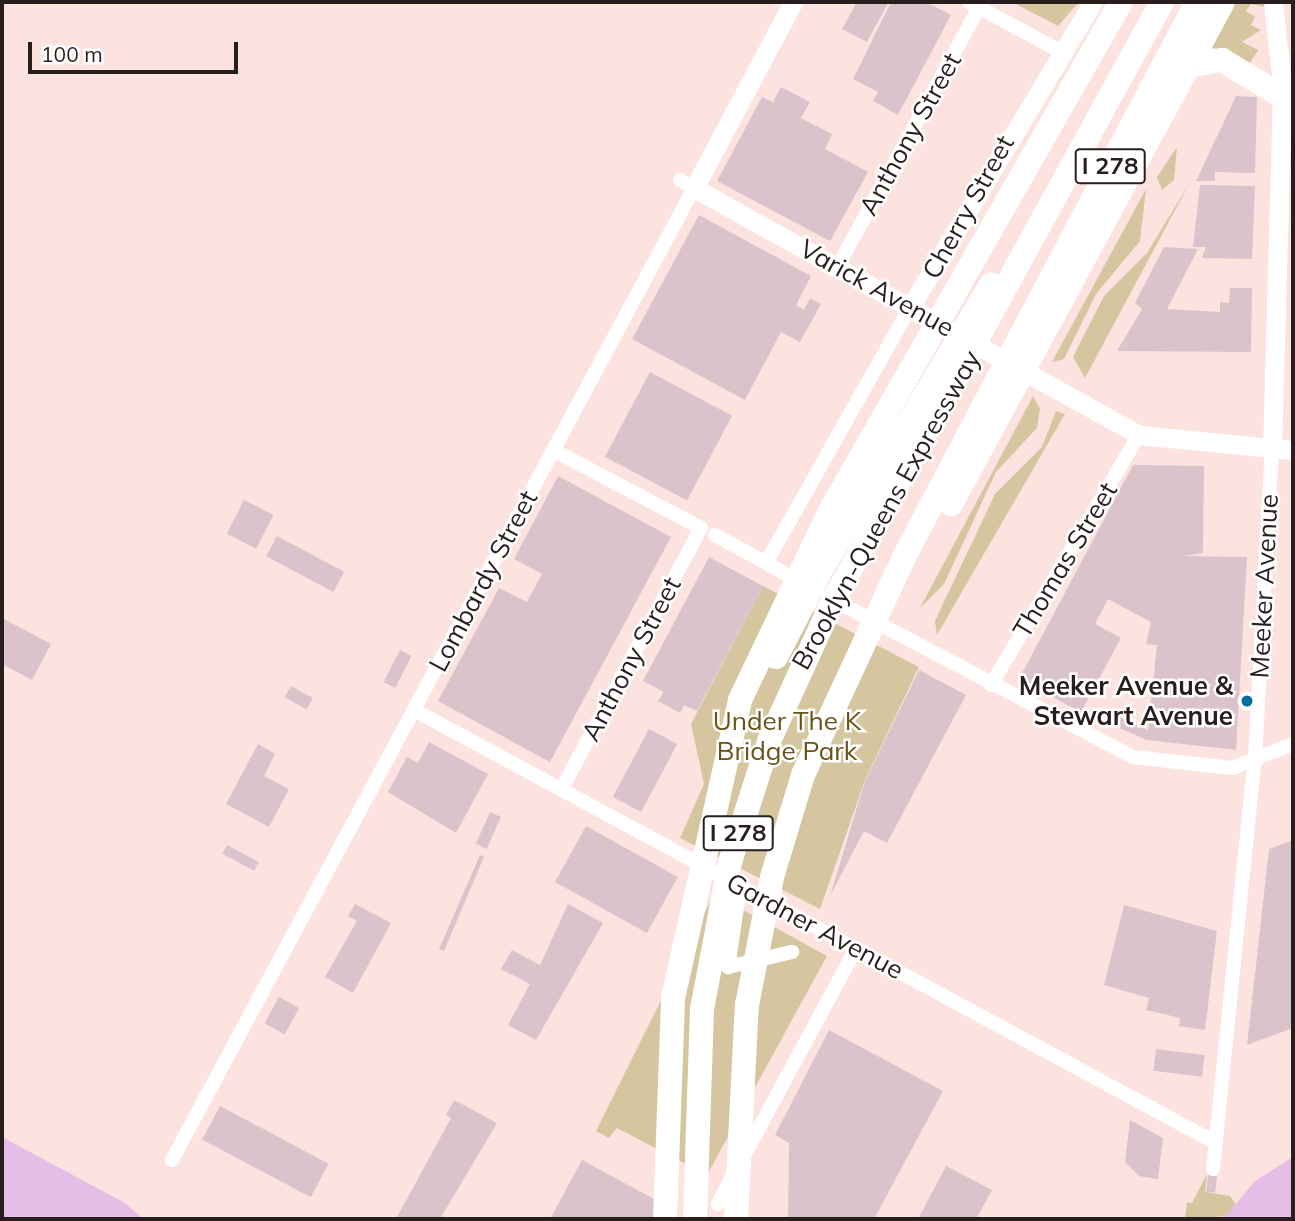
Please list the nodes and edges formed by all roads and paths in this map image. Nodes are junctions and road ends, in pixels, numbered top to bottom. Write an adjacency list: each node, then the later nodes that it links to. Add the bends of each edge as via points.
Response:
1 (793, 2): 12 (main road, Lombardy Street)
2 (1093, 2): 9 (main road, Cherry Street)
3 (1121, 2): 20 (highway, via 920,355)
4 (1162, 2): 20 (highway, I 278, via 1065,177 1025,227 987,309 951,371)
5 (1197, 2): 15 (highway, I 278)
6 (1223, 2): 10 (highway)
7 (1272, 2): 11 (main road, Meeker Avenue)
8 (977, 4): 9 (street); 13 (street, Anthony Street)
9 (1060, 51): 14 (main road, Cherry Street)
10 (1187, 66): 11 (highway, via 1222,60); 15 (highway)
11 (1286, 102): 18 (main road, Meeker Avenue)
12 (687, 184): 13 (main road, Varick Avenue); 17 (street, Lombardy Street)
13 (838, 266): 14 (main road, Varick Avenue)
14 (911, 306): 16 (main road, Varick Avenue); 22 (street, Cherry Street)
15 (1032, 335): 36 (highway, Brooklyn-Queens Expressway / I 278, via 844,681 803,775 758,939)
16 (1139, 435): 18 (main road, Varick Avenue); 23 (street, Thomas Street)
17 (553, 450): 24 (street, Lombardy Street); 27 (street, Anthony Street, via 701,528)
18 (1272, 450): 19 (main road, Varick Avenue); 26 (street, Meeker Avenue)
19 (1293, 450)
20 (849, 524): 37 (highway, I 278, via 740,699 696,876 673,998); 38 (highway, Brooklyn-Queens Expressway / I 278, via 730,862 699,1032)
21 (715, 536): 22 (street)
22 (766, 563): 23 (street)
23 (991, 685): 26 (street, via 1133,757 1232,768)
24 (414, 709): 27 (street, Gardner Avenue); 34 (street, Lombardy Street)
25 (1293, 744): 26 (street)
26 (1255, 759): 33 (street, Meeker Avenue)
27 (561, 790): 28 (street, Gardner Avenue)
28 (709, 870): 30 (street); 31 (street, Gardner Avenue)
29 (738, 901): 32 (street, via 728,967)
30 (679, 927)
31 (856, 949): 33 (street, Gardner Avenue); 36 (street)
32 (792, 952)
33 (1216, 1143): 35 (street, Meeker Avenue)
34 (172, 1160)
35 (1213, 1169)
36 (727, 1211)
37 (665, 1219)
38 (695, 1219)

